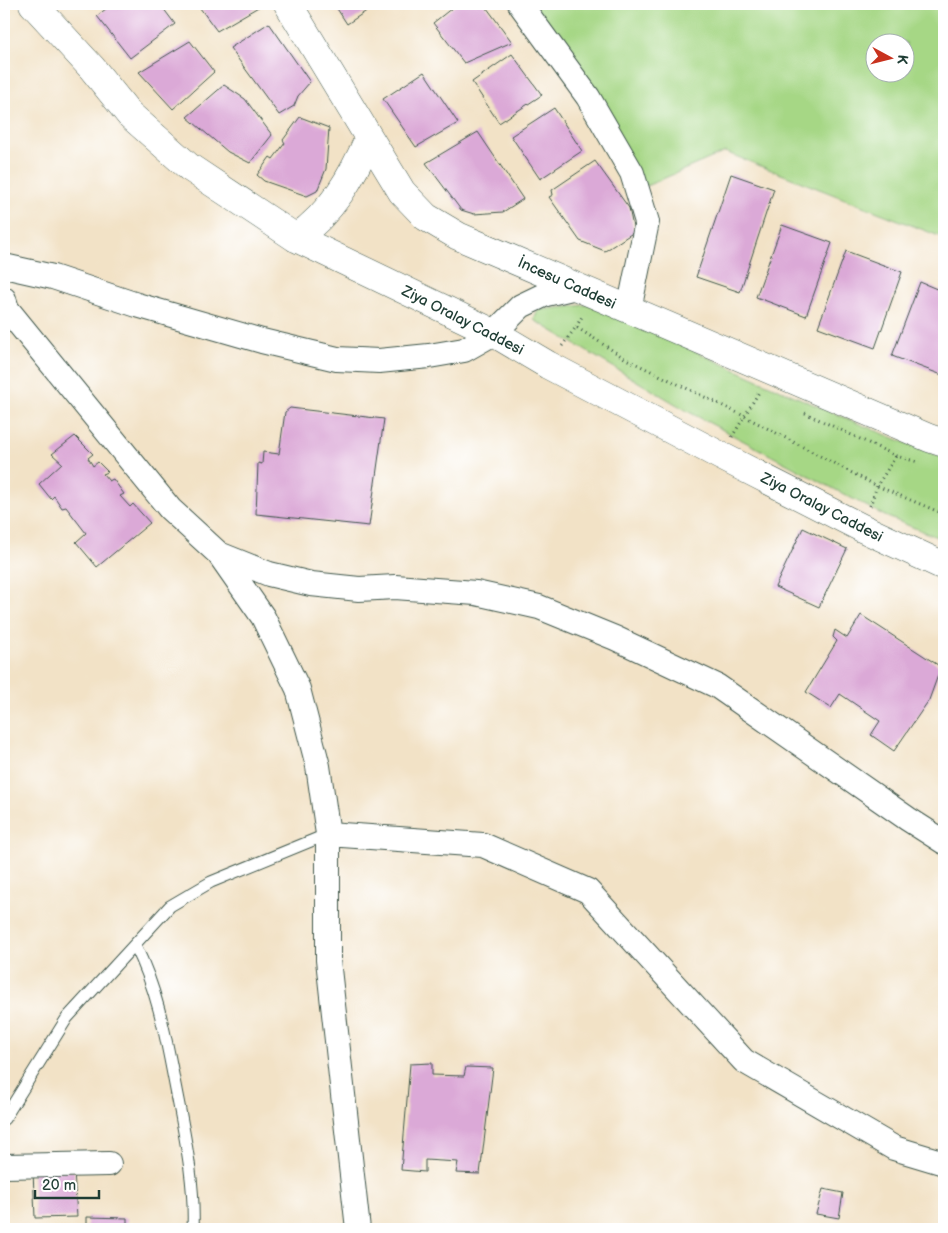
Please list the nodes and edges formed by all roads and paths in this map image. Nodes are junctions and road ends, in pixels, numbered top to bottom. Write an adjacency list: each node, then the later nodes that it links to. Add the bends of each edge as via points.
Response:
1 (33, 4): 5 (main road, Ziya Oralay Caddesi, via 129,114 189,167)
2 (288, 4): 4 (main road, İncesu Caddesi)
3 (520, 4): 9 (street, via 588,97 632,173 647,222)
4 (369, 138): 5 (main road, via 358,164 332,207); 7 (main road, İncesu Caddesi, via 402,192 426,217 458,236)
5 (296, 238): 10 (main road, Ziya Oralay Caddesi)
6 (4, 266): 10 (street, via 53,277 262,341 337,359 379,361 429,356 464,350)
7 (576, 287): 9 (main road, İncesu Caddesi); 10 (street, via 546,294 521,306)
8 (4, 299): 20 (street, via 7,309 170,509)
9 (629, 310): 14 (main road, İncesu Caddesi)
10 (494, 333): 11 (main road, Ziya Oralay Caddesi)
11 (548, 365): 13 (path, via 576,327 626,359); 15 (main road, Ziya Oralay Caddesi)
12 (759, 392): 13 (path)
13 (744, 416): 15 (path); 17 (path)
14 (944, 443)
15 (721, 456): 19 (main road, Ziya Oralay Caddesi)
16 (896, 456): 17 (path)
17 (877, 486): 18 (path); 19 (path)
18 (944, 514)
19 (862, 528): 21 (main road, Ziya Oralay Caddesi)
20 (218, 554): 22 (street, via 262,617 298,689 318,766); 23 (street, via 270,574 311,584 476,593 539,607 717,686)
21 (944, 566)
22 (328, 834): 24 (lane, via 183,896 157,918); 26 (street, via 483,845 588,890 744,1061 894,1148); 30 (street, via 328,960)
23 (944, 842)
24 (135, 945): 25 (lane, via 67,1018); 29 (lane, via 161,1009 191,1179)
25 (4, 1120)
26 (944, 1163)
27 (109, 1164): 28 (street)
28 (4, 1166)
29 (193, 1229)
30 (358, 1229)

